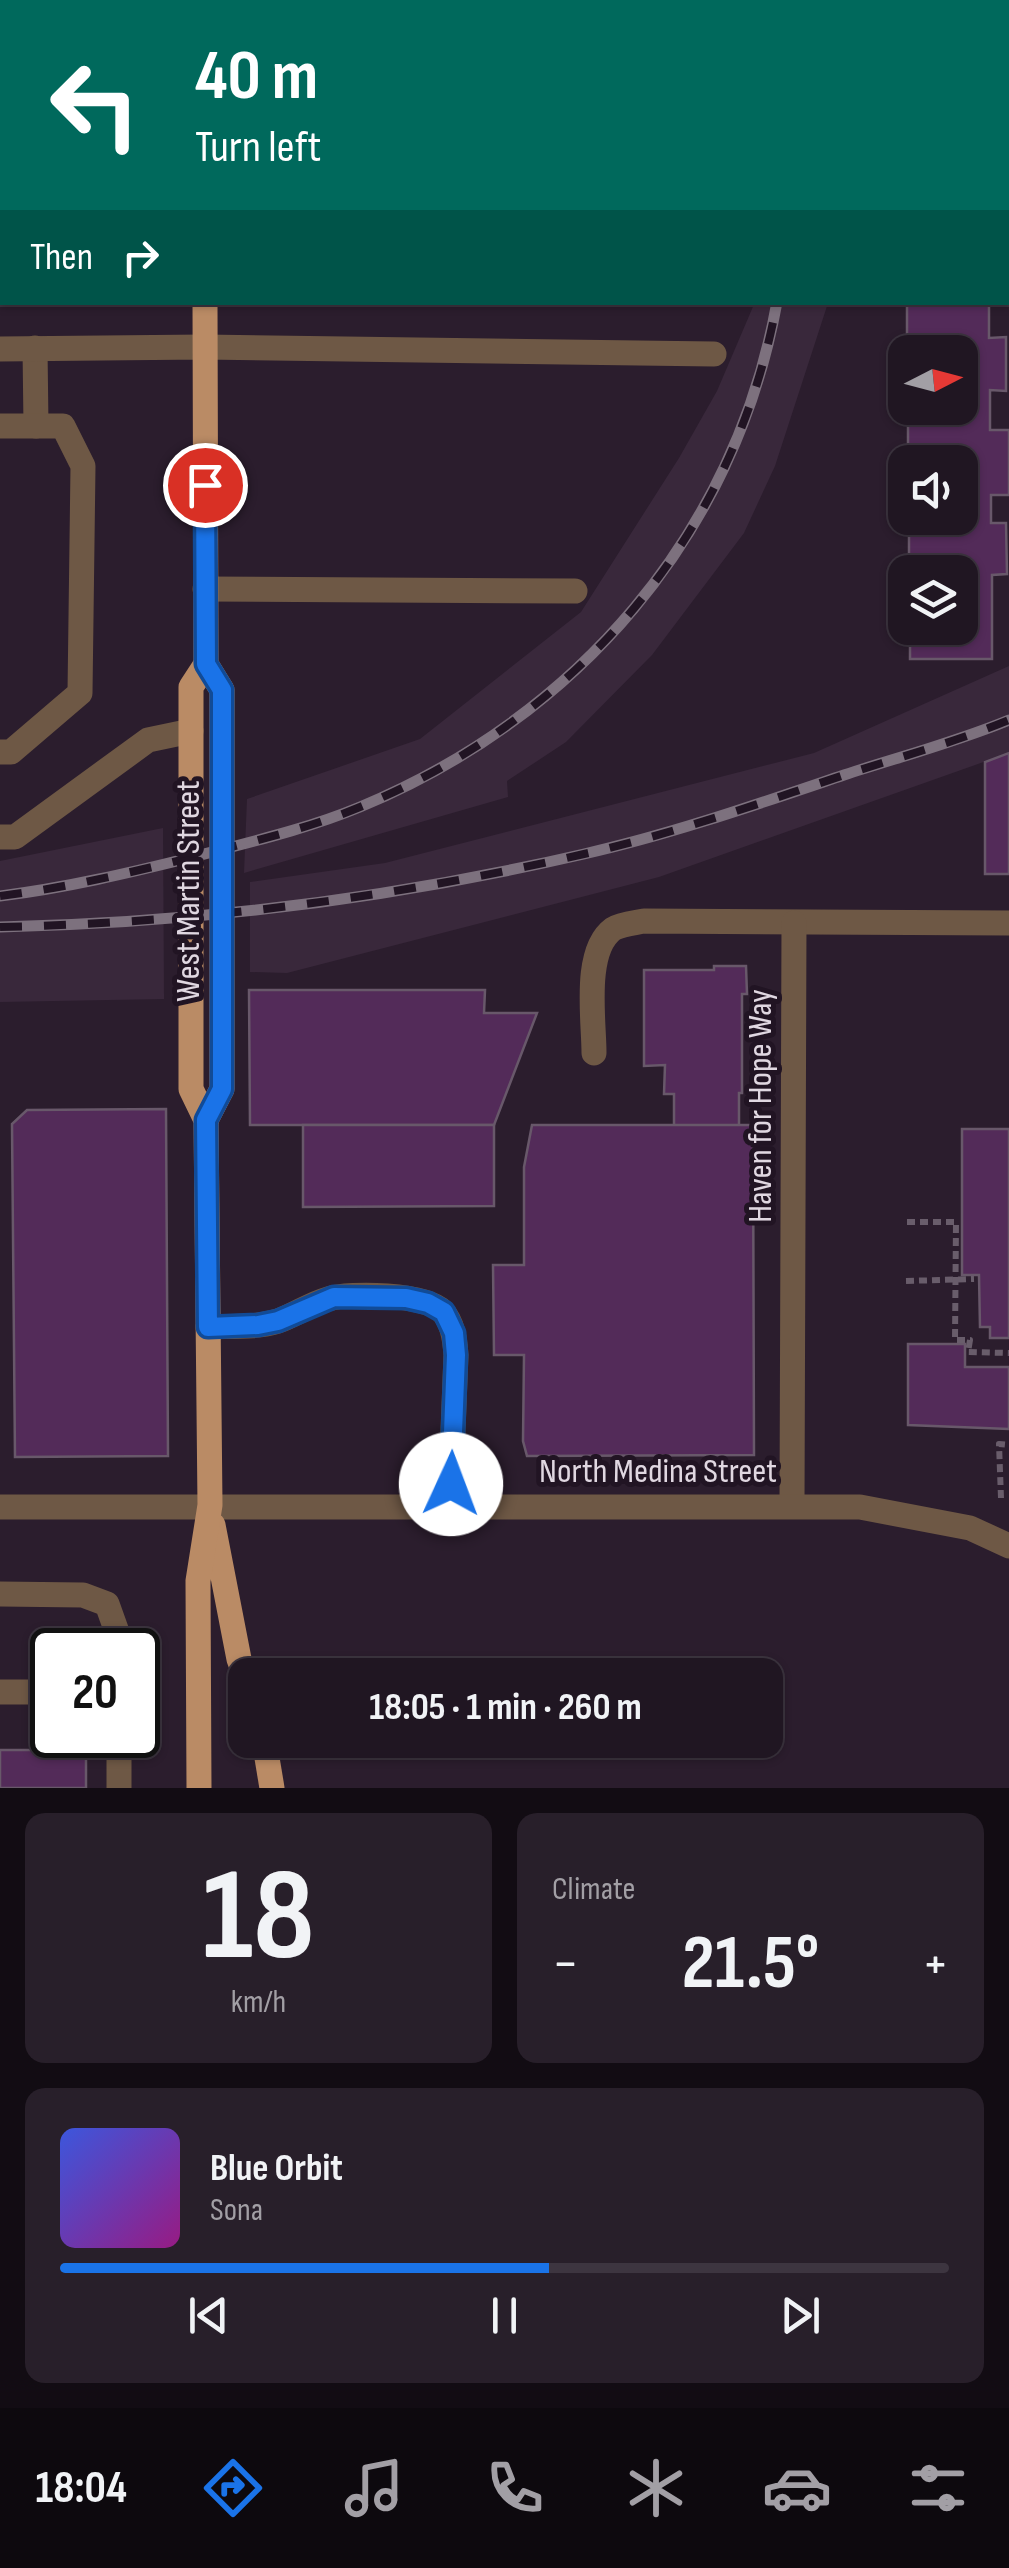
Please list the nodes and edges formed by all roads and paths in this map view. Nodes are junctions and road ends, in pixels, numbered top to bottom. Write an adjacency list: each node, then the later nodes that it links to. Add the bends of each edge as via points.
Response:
1 (204, 305): 2 (main road, West Martin Street)
2 (204, 346): 3 (street); 5 (street); 8 (main road, West Martin Street)
3 (34, 348): 4 (street); 7 (street)
4 (0, 349)
5 (714, 354)
6 (0, 426): 7 (street)
7 (36, 426): 12 (street, via 63,426 83,466 80,693 11,752)
8 (205, 589): 9 (street); 10 (main road, West Martin Street)
9 (575, 591)
10 (206, 664): 11 (main road, West Martin Street, via 191,687); 17 (main road, West Martin Street, via 222,690 222,1089)
11 (191, 731): 13 (street, via 148,740 15,837); 17 (main road, West Martin Street, via 190,1089)
12 (0, 752)
13 (0, 837)
14 (794, 923): 15 (street); 16 (street, via 644,921 616,927 594,960); 28 (street, Haven for Hope Way)
15 (1009, 923)
16 (594, 1054)
17 (206, 1120): 22 (main road, West Martin Street)
18 (907, 1222): 19 (path, via 956,1222)
19 (956, 1280): 20 (path); 21 (path); 23 (path, via 956,1340 970,1340 968,1352)
20 (974, 1280)
21 (906, 1281)
22 (208, 1327): 26 (main road, West Martin Street); 27 (street, via 278,1321 334,1297 406,1298 444,1312 456,1355)
23 (1009, 1353)
24 (1009, 1445): 25 (path, via 999,1444)
25 (1001, 1498)
26 (210, 1505): 27 (street, North Medina Street); 29 (street, North Medina Street); 33 (main road, West Martin Street); 39 (main road, West Martin Street, via 198,1581)
27 (450, 1505): 28 (street, North Medina Street)
28 (792, 1505): 30 (street, North Medina Street, via 926,1518)
29 (0, 1507)
30 (1009, 1546)
31 (0, 1594): 32 (street, via 82,1596 107,1604)
32 (116, 1628)
33 (239, 1658)
34 (0, 1692): 35 (street)
35 (30, 1692)
36 (119, 1758): 38 (street)
37 (267, 1758): 40 (main road)
38 (119, 1788)
39 (199, 1788)
40 (272, 1788)

